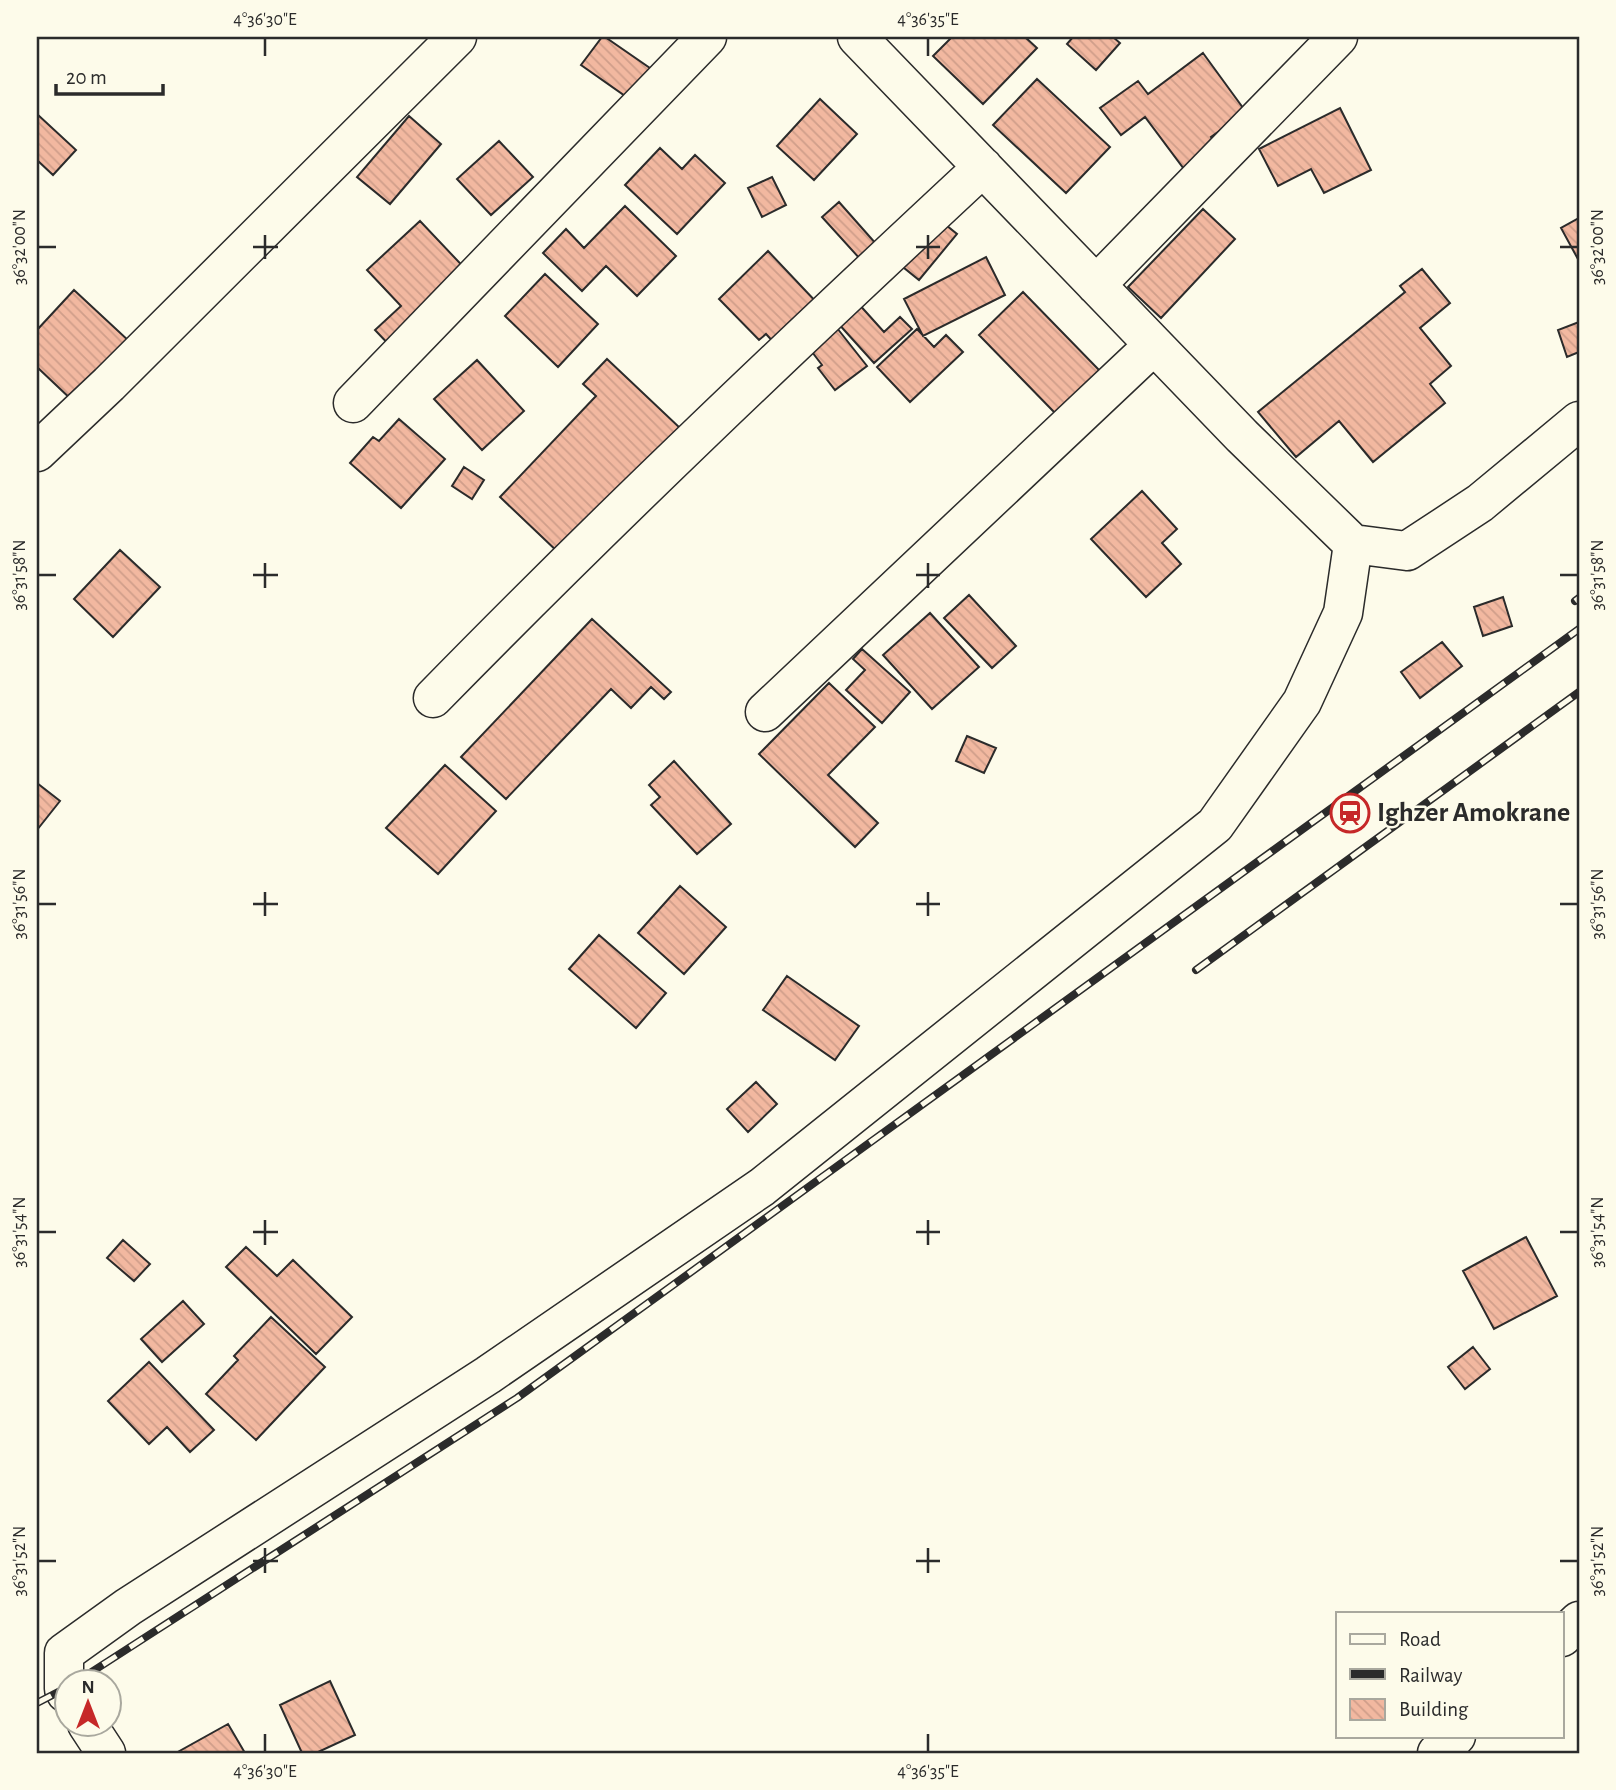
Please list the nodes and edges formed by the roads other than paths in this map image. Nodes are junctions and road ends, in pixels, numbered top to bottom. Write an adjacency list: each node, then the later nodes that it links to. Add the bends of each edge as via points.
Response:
1 (457, 37): 10 (street)
2 (708, 37): 8 (street)
3 (857, 37): 5 (street)
4 (1338, 37): 6 (street)
5 (983, 167): 6 (street); 12 (street, via 749,385)
6 (1096, 285): 7 (street)
7 (1154, 345): 11 (street); 13 (street)
8 (353, 403)
9 (1579, 421): 11 (street, via 1480,503 1407,551)
10 (37, 452)
11 (1353, 544): 16 (street, via 1343,613 1302,702 1216,825 762,1187 488,1375 128,1607 64,1653)
12 (433, 698)
13 (765, 712)
14 (1579, 1621): 15 (street)
15 (1564, 1635)
16 (64, 1668)
17 (96, 1738): 19 (street)
18 (1454, 1738): 20 (street)
19 (106, 1753)
20 (1437, 1753)

